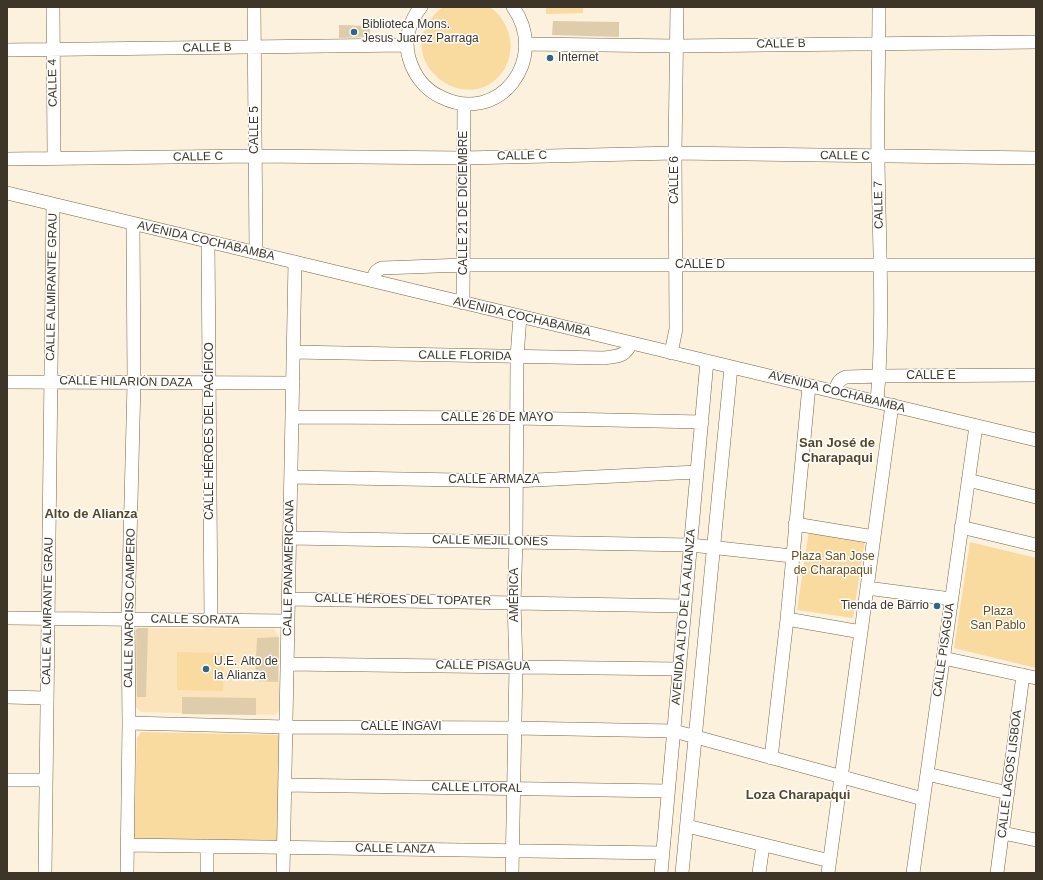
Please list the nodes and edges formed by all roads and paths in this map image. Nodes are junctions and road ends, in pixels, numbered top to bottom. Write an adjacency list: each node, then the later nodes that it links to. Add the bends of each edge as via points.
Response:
1 (52, 7): 14 (street, CALLE 4)
2 (254, 7): 12 (street, CALLE 5)
3 (421, 7): 10 (street, via 412,22)
4 (513, 7): 9 (street, via 523,24)
5 (677, 7): 11 (street, CALLE 6)
6 (879, 7): 8 (street, CALLE 7)
7 (1036, 42): 8 (street, CALLE B)
8 (879, 43): 11 (street, CALLE B); 18 (street, CALLE 7)
9 (526, 44): 11 (street, CALLE B); 15 (street, via 523,65 508,87 486,101)
10 (407, 45): 12 (street, CALLE B); 15 (street, via 411,64 421,82 436,95)
11 (677, 46): 16 (street, CALLE 6)
12 (254, 47): 14 (street, CALLE B); 17 (street, CALLE 5)
13 (7, 50): 14 (street, CALLE B)
14 (53, 50): 19 (street, CALLE 4)
15 (464, 104): 20 (street, CALLE 21 DE DICIEMBRE)
16 (675, 153): 18 (street, CALLE C); 20 (street, CALLE C); 30 (street, CALLE 6)
17 (255, 156): 19 (street, CALLE C); 20 (street, CALLE C); 27 (street, CALLE 5)
18 (878, 156): 21 (street, CALLE C); 31 (street, CALLE 7)
19 (54, 158): 22 (street, CALLE C)
20 (464, 158): 29 (street, CALLE 21 DE DICIEMBRE)
21 (1036, 158)
22 (7, 159)
23 (7, 193): 24 (street, AVENIDA COCHABAMBA)
24 (52, 204): 25 (street, AVENIDA COCHABAMBA); 44 (street, CALLE ALMIRANTE GRAU)
25 (133, 224): 26 (street, AVENIDA COCHABAMBA); 46 (street, CALLE NARCISO CAMPERO)
26 (208, 242): 27 (street, AVENIDA COCHABAMBA); 47 (street, CALLE HÉROES DEL PACÍFICO)
27 (256, 253): 28 (street, AVENIDA COCHABAMBA)
28 (295, 262): 33 (street, AVENIDA COCHABAMBA); 37 (street, CALLE PANAMERICANA)
29 (464, 265): 30 (street, CALLE D); 33 (street, CALLE D, via 382,268 377,270); 34 (street, CALLE 21 DE DICIEMBRE)
30 (676, 265): 31 (street, CALLE D); 38 (street, CALLE 6, via 676,329)
31 (880, 265): 32 (street, CALLE D); 42 (street, CALLE 7)
32 (1036, 265)
33 (373, 281): 34 (street, AVENIDA COCHABAMBA)
34 (463, 303): 35 (street, AVENIDA COCHABAMBA)
35 (520, 316): 36 (street, AVENIDA COCHABAMBA); 39 (street, AMÉRICA)
36 (631, 343): 38 (street, AVENIDA COCHABAMBA); 39 (street, CALLE FLORIDA, via 623,354 604,358)
37 (293, 352): 39 (street, CALLE FLORIDA); 48 (street, CALLE PANAMERICANA)
38 (671, 353): 40 (street, AVENIDA COCHABAMBA)
39 (517, 357): 54 (street, AMÉRICA)
40 (707, 361): 41 (street, AVENIDA COCHABAMBA); 55 (street, AVENIDA ALTO DE LA ALIANZA)
41 (731, 367): 49 (street, AVENIDA COCHABAMBA); 70 (street, AVENIDA ALTO DE LA ALIANZA)
42 (880, 376): 43 (street, CALLE E); 50 (street, CALLE E, via 846,377 838,382); 51 (street, CALLE 7)
43 (1036, 376)
44 (50, 381): 45 (street, CALLE HILARIÓN DAZA); 46 (street, CALLE HILARIÓN DAZA); 78 (street, CALLE ALMIRANTE GRAU)
45 (7, 382)
46 (134, 383): 47 (street, CALLE HILARIÓN DAZA); 79 (street, CALLE NARCISO CAMPERO)
47 (210, 383): 48 (street, CALLE HILARIÓN DAZA); 81 (street, CALLE HÉROES DEL PACÍFICO)
48 (293, 383): 53 (street, CALLE PANAMERICANA)
49 (809, 386): 50 (street, AVENIDA COCHABAMBA); 63 (street)
50 (835, 392): 51 (street, AVENIDA COCHABAMBA)
51 (877, 402): 52 (street, AVENIDA COCHABAMBA)
52 (892, 406): 56 (street, AVENIDA COCHABAMBA); 65 (street)
53 (292, 417): 54 (street, CALLE 26 DE MAYO); 59 (street, CALLE PANAMERICANA)
54 (517, 418): 55 (street, CALLE 26 DE MAYO); 61 (street, AMÉRICA)
55 (702, 422): 58 (street, AVENIDA ALTO DE LA ALIANZA)
56 (976, 426): 57 (street, AVENIDA COCHABAMBA); 60 (street, CALLE PISAGUA)
57 (1036, 440)
58 (697, 472): 61 (street, CALLE ARMAZA); 68 (street, AVENIDA ALTO DE LA ALIANZA)
59 (291, 477): 61 (street, CALLE ARMAZA); 66 (street, CALLE PANAMERICANA)
60 (968, 480): 62 (street); 64 (street, CALLE PISAGUA)
61 (516, 482): 67 (street, AMÉRICA)
62 (1036, 497)
63 (795, 524): 65 (street); 71 (street)
64 (961, 527): 69 (street); 74 (street, CALLE PISAGUA)
65 (874, 537): 72 (street)
66 (289, 538): 67 (street, CALLE MEJILLONES); 73 (street, CALLE PANAMERICANA)
67 (516, 541): 68 (street, CALLE MEJILLONES); 75 (street, AMÉRICA)
68 (691, 545): 70 (street, CALLE MEJILLONES); 76 (street, AVENIDA ALTO DE LA ALIANZA)
69 (1036, 545)
70 (713, 549): 71 (street, CALLE MEJILLONES); 96 (street, AVENIDA ALTO DE LA ALIANZA)
71 (792, 556): 80 (street)
72 (867, 588): 74 (street); 83 (street)
73 (288, 599): 75 (street, CALLE HÉROES DEL TOPATER); 82 (street, CALLE PANAMERICANA)
74 (951, 599): 84 (street, CALLE PISAGUA)
75 (514, 602): 76 (street, CALLE HÉROES DEL TOPATER); 86 (street, AMÉRICA)
76 (685, 606): 87 (street, AVENIDA ALTO DE LA ALIANZA)
77 (7, 618): 78 (street, CALLE SORATA)
78 (48, 618): 79 (street, CALLE SORATA); 91 (street, CALLE ALMIRANTE GRAU)
79 (128, 619): 81 (street, CALLE SORATA); 92 (street, CALLE NARCISO CAMPERO)
80 (786, 619): 83 (street); 97 (street)
81 (211, 620): 82 (street, CALLE SORATA)
82 (288, 621): 85 (street, CALLE PANAMERICANA)
83 (861, 632): 99 (street)
84 (943, 658): 88 (street); 98 (street, CALLE PISAGUA)
85 (287, 664): 86 (street, CALLE PISAGUA); 93 (street, CALLE PANAMERICANA)
86 (516, 666): 87 (street, CALLE PISAGUA); 94 (street, AMÉRICA)
87 (679, 669): 95 (street, AVENIDA ALTO DE LA ALIANZA)
88 (1023, 675): 89 (street); 105 (street, CALLE LAGOS LISBOA)
89 (1036, 678)
90 (7, 697): 91 (street)
91 (47, 698): 101 (street, CALLE ALMIRANTE GRAU)
92 (129, 722): 93 (street, CALLE INGAVI); 110 (street, CALLE NARCISO CAMPERO)
93 (286, 727): 94 (street, CALLE INGAVI); 102 (street, CALLE PANAMERICANA)
94 (515, 728): 95 (street, CALLE INGAVI); 103 (street, AMÉRICA)
95 (674, 731): 96 (street, CALLE INGAVI); 104 (street, AVENIDA ALTO DE LA ALIANZA)
96 (695, 737): 97 (street, CALLE INGAVI); 107 (street, AVENIDA ALTO DE LA ALIANZA)
97 (771, 758): 99 (street, CALLE INGAVI)
98 (927, 774): 105 (street); 106 (street, CALLE PISAGUA)
99 (841, 777): 106 (street, CALLE INGAVI); 116 (street)
100 (7, 780): 101 (street)
101 (46, 780): 117 (street, CALLE ALMIRANTE GRAU)
102 (285, 785): 103 (street, CALLE LITORAL); 113 (street, CALLE PANAMERICANA)
103 (513, 789): 104 (street, CALLE LITORAL); 114 (street, AMÉRICA)
104 (668, 791): 115 (street, AVENIDA ALTO DE LA ALIANZA)
105 (1008, 793): 108 (street, CALLE LAGOS LISBOA)
106 (923, 799): 125 (street, CALLE PISAGUA)
107 (687, 826): 111 (street); 123 (street, AVENIDA ALTO DE LA ALIANZA)
108 (1003, 833): 109 (street); 126 (street, CALLE LAGOS LISBOA)
109 (1036, 840)
110 (128, 845): 112 (street, CALLE LANZA); 118 (street, CALLE NARCISO CAMPERO)
111 (763, 845): 116 (street); 124 (street)
112 (207, 846): 113 (street, CALLE LANZA); 119 (street)
113 (283, 847): 114 (street, CALLE LANZA); 120 (street, CALLE PANAMERICANA)
114 (512, 850): 115 (street, CALLE LANZA); 121 (street, AMÉRICA)
115 (663, 853): 122 (street, AVENIDA ALTO DE LA ALIANZA)
116 (829, 867)
117 (45, 873)
118 (127, 873)
119 (207, 873)
120 (283, 873)
121 (512, 873)
122 (661, 873)
123 (682, 873)
124 (759, 873)
125 (913, 873)
126 (997, 873)

